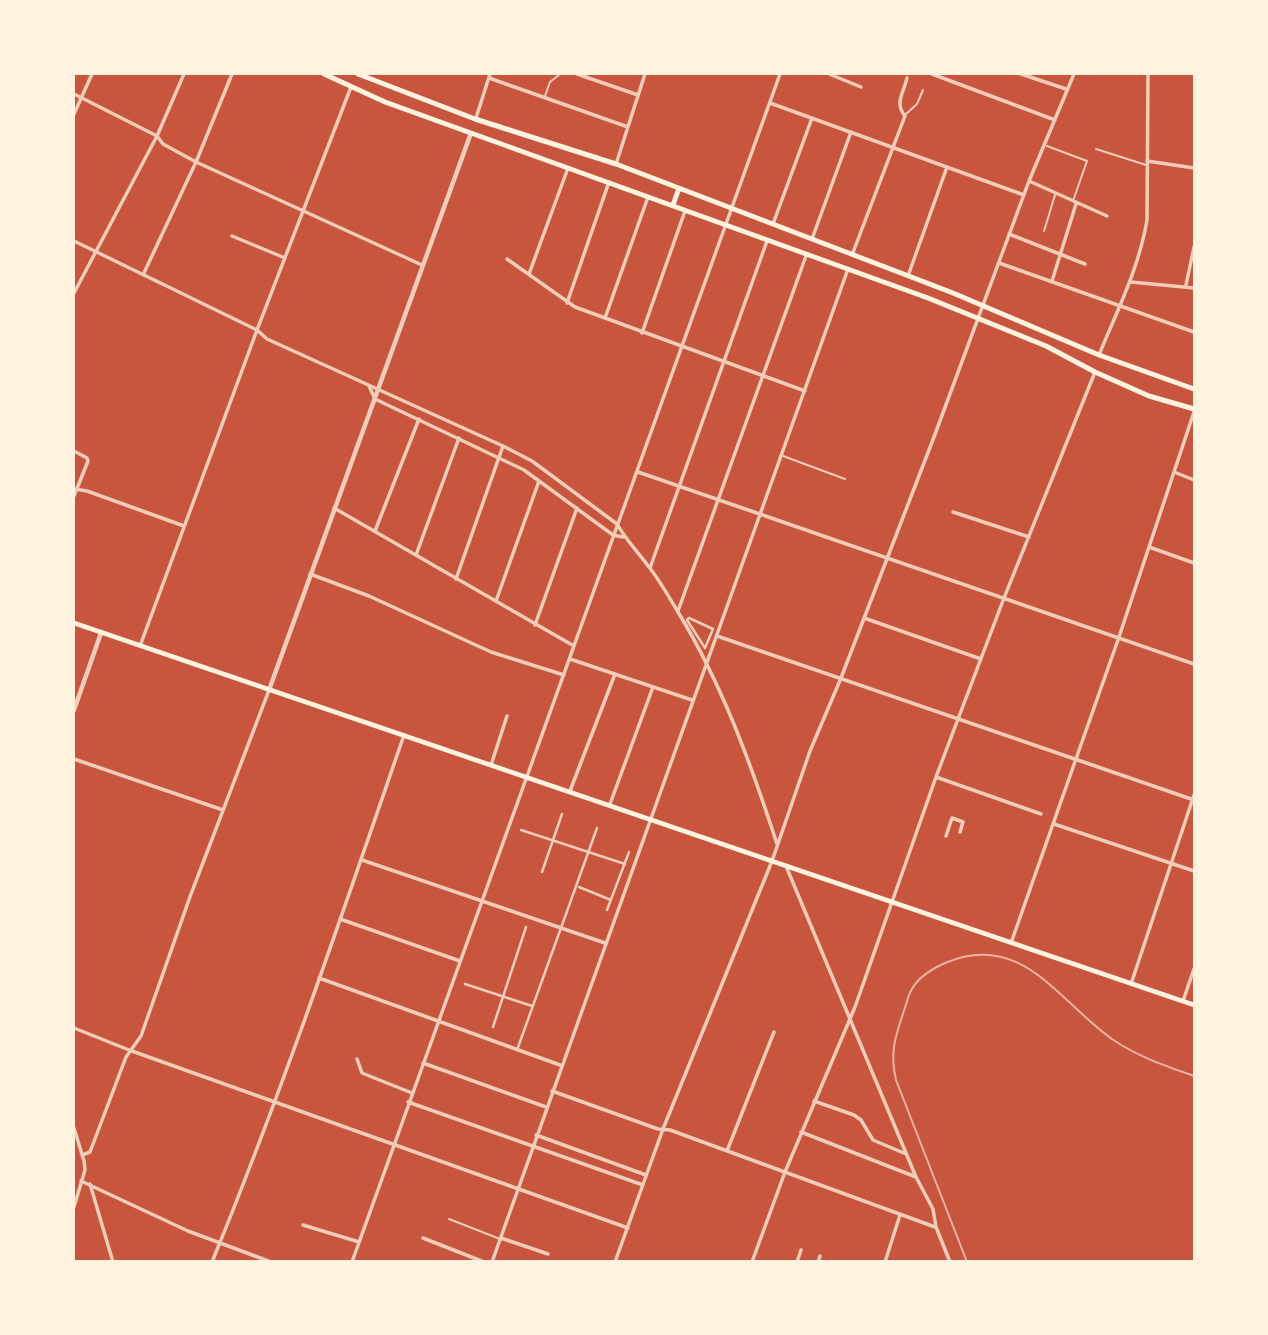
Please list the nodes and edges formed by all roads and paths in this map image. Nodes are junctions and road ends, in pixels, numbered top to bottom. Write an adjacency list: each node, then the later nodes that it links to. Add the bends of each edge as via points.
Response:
1 (92, 74): 23 (street)
2 (184, 74): 34 (street)
3 (232, 74): 38 (street)
4 (324, 74): 17 (main road)
5 (358, 74): 29 (main road)
6 (560, 74): 24 (lane, via 550,82)
7 (577, 74): 22 (street)
8 (645, 74): 22 (street)
9 (780, 74): 25 (street)
10 (829, 74): 18 (street)
11 (932, 74): 30 (street)
12 (1021, 74): 19 (street)
13 (1073, 74): 19 (street)
14 (1148, 74): 39 (street)
15 (490, 76): 24 (street); 29 (street)
16 (907, 78): 27 (street, via 899,102)
17 (351, 87): 33 (main road); 53 (street)
18 (861, 87)
19 (1066, 89): 30 (street)
20 (923, 90): 27 (lane)
21 (74, 94): 23 (street)
22 (638, 95): 31 (street)
23 (81, 97): 26 (street); 34 (street)
24 (545, 97): 31 (street)
25 (770, 103): 28 (street); 52 (street)
26 (74, 114)
27 (905, 116): 36 (street)
28 (812, 118): 32 (street); 56 (street)
29 (475, 119): 40 (main road)
30 (1055, 120): 35 (street)
31 (628, 127): 40 (street)
32 (851, 132): 36 (street); 61 (street)
33 (471, 133): 42 (main road); 73 (street)
34 (157, 136): 38 (street); 65 (street)
35 (1044, 145): 44 (street); 50 (lane, via 1087,161)
36 (892, 147): 41 (street); 66 (street)
37 (1096, 149): 39 (lane)
38 (196, 162): 53 (street); 76 (street)
39 (1147, 163): 43 (street); 79 (street, via 1147,220)
40 (616, 164): 46 (main road)
41 (947, 167): 48 (street); 77 (street)
42 (568, 168): 45 (main road); 75 (street)
43 (1195, 168)
44 (1029, 181): 47 (street); 48 (street)
45 (609, 183): 49 (main road); 83 (street)
46 (679, 188): 51 (main road); 52 (main road)
47 (1056, 194): 50 (street); 58 (lane)
48 (1024, 195): 59 (street)
49 (648, 197): 51 (main road); 86 (street)
50 (1075, 203): 55 (street); 67 (street)
51 (673, 205): 54 (main road)
52 (732, 209): 56 (main road); 57 (street)
53 (303, 210): 69 (street); 73 (street)
54 (685, 211): 57 (main road); 89 (street)
55 (1107, 216)
56 (773, 225): 61 (main road)
57 (726, 226): 63 (main road); 91 (street)
58 (1044, 231)
59 (1009, 234): 67 (street); 71 (street)
60 (232, 236): 69 (street)
61 (812, 239): 66 (main road)
62 (74, 241): 65 (street)
63 (767, 241): 68 (main road); 93 (street)
64 (1195, 247): 80 (street)
65 (96, 253): 76 (street); 82 (street)
66 (852, 255): 77 (main road)
67 (1061, 255): 72 (street); 78 (street)
68 (806, 256): 74 (main road); 95 (street)
69 (285, 258): 88 (street)
70 (507, 259): 75 (street)
71 (999, 263): 78 (street); 85 (street)
72 (1085, 264)
73 (423, 266): 97 (street)
74 (848, 269): 87 (main road); 99 (street)
75 (529, 274): 83 (street)
76 (143, 275): 88 (street)
77 (908, 276): 85 (main road)
78 (1052, 281): 84 (street)
79 (1130, 282): 80 (street); 84 (street)
80 (1186, 285): 81 (street)
81 (1195, 288)
82 (74, 293)
83 (567, 303): 86 (street)
84 (1120, 305): 90 (street); 92 (street)
85 (982, 306): 87 (street); 92 (main road)
86 (605, 318): 89 (street)
87 (978, 318): 94 (main road); 129 (street)
88 (257, 330): 96 (street, via 267,339); 122 (street)
89 (642, 332): 91 (street)
90 (1195, 332)
91 (682, 347): 93 (street); 108 (street)
92 (1099, 355): 98 (main road)
93 (723, 361): 95 (street); 113 (street)
94 (1095, 372): 101 (main road); 125 (street)
95 (764, 376): 99 (street); 116 (street)
96 (369, 386): 97 (street); 100 (street)
97 (379, 389): 100 (street); 104 (street)
98 (1195, 389)
99 (805, 391): 106 (street)
100 (375, 399): 102 (street); 117 (street)
101 (1195, 411): 109 (street)
102 (419, 419): 103 (street); 123 (street)
103 (459, 438): 107 (street); 128 (street)
104 (503, 446): 107 (street); 121 (street, via 532,461)
105 (74, 451): 114 (street, via 88,461)
106 (782, 456): 110 (lane); 120 (street)
107 (499, 458): 112 (street); 133 (street)
108 (638, 472): 113 (street); 121 (street)
109 (1174, 472): 111 (street); 127 (street)
110 (845, 479)
111 (1195, 480)
112 (539, 481): 118 (street); 135 (street)
113 (679, 486): 116 (street); 131 (street)
114 (75, 489): 115 (street); 122 (street)
115 (74, 496)
116 (718, 499): 120 (street); 136 (street)
117 (334, 508): 123 (street); 132 (street)
118 (577, 508): 124 (street); 140 (street)
119 (953, 512): 125 (street)
120 (762, 514): 129 (street); 142 (street)
121 (617, 524): 124 (street); 126 (street)
122 (185, 527): 144 (street)
123 (375, 531): 128 (street)
124 (613, 535): 126 (street); 145 (street)
125 (1029, 537): 134 (street)
126 (624, 538): 131 (street)
127 (1149, 547): 130 (street); 143 (street)
128 (416, 555): 133 (street)
129 (888, 558): 134 (street); 137 (street)
130 (1195, 564)
131 (650, 568): 136 (street)
132 (310, 574): 151 (street, via 491,652); 154 (street)
133 (457, 579): 135 (street)
134 (1004, 598): 143 (street); 147 (street)
135 (495, 601): 140 (street)
136 (678, 611): 148 (street)
137 (864, 618): 147 (street); 152 (street)
138 (687, 620): 138 (street, via 705,648 713,629)
139 (74, 623): 141 (main road)
140 (535, 625): 145 (street)
141 (102, 633): 144 (main road); 156 (street)
142 (716, 635): 148 (street); 152 (street)
143 (1119, 637): 149 (street); 160 (street)
144 (140, 646): 154 (main road)
145 (574, 646): 146 (street)
146 (570, 659): 150 (street); 151 (street)
147 (981, 659): 158 (street)
148 (705, 661): 155 (street); 178 (street, via 749,758)
149 (1195, 664)
150 (615, 674): 153 (street); 165 (street)
151 (564, 676): 163 (street)
152 (841, 678): 158 (street); 178 (street)
153 (653, 687): 155 (street); 167 (street)
154 (269, 690): 159 (main road); 168 (street)
155 (692, 700): 171 (street)
156 (74, 710)
157 (507, 716): 162 (street)
158 (959, 719): 160 (street); 164 (street)
159 (404, 736): 162 (main road); 181 (street)
160 (1077, 758): 166 (street); 172 (street)
161 (74, 759): 168 (street)
162 (491, 765): 163 (main road)
163 (527, 777): 165 (main road); 189 (street)
164 (936, 777): 170 (street); 191 (street)
165 (570, 791): 167 (main road)
166 (1194, 798): 184 (street)
167 (610, 804): 171 (main road)
168 (223, 810): 213 (street, via 141,1036)
169 (562, 814): 177 (street)
170 (1041, 814)
171 (650, 818): 182 (main road); 196 (street)
172 (1053, 823): 184 (street); 197 (street)
173 (597, 828): 179 (street)
174 (521, 830): 177 (street)
175 (960, 832): 176 (street, via 963,822 952,818)
176 (946, 836)
177 (553, 840): 179 (street); 187 (street)
178 (777, 846): 182 (street)
179 (589, 852): 183 (street); 188 (street)
180 (629, 852): 183 (street)
181 (361, 859): 189 (street); 193 (street)
182 (772, 860): 185 (main road); 224 (street)
183 (625, 864): 190 (street)
184 (1172, 864): 186 (street); 202 (street)
185 (786, 865): 191 (main road); 207 (street)
186 (1195, 871)
187 (542, 872)
188 (578, 887): 190 (street); 195 (street)
189 (482, 900): 195 (street); 198 (street)
190 (611, 900): 192 (street)
191 (892, 902): 197 (main road); 207 (street)
192 (607, 910)
193 (340, 919): 198 (street); 200 (street)
194 (526, 927): 203 (street)
195 (561, 927): 196 (street); 206 (street)
196 (605, 943): 216 (street)
197 (1011, 943): 202 (main road)
198 (460, 961): 208 (street)
199 (1195, 969): 204 (street)
200 (318, 978): 208 (street); 220 (street)
201 (465, 984): 203 (street)
202 (1131, 984): 204 (main road)
203 (503, 997): 206 (street); 209 (street)
204 (1184, 1001): 205 (main road)
205 (1195, 1005)
206 (533, 1007): 212 (street)
207 (850, 1017): 219 (street); 233 (street)
208 (438, 1022): 212 (street); 215 (street)
209 (493, 1027)
210 (74, 1028): 213 (street)
211 (774, 1032): 231 (street)
212 (517, 1050): 216 (street)
213 (129, 1051): 220 (street); 232 (street, via 90,1152)
214 (357, 1059): 218 (street, via 362,1073)
215 (423, 1063): 218 (street); 222 (street)
216 (560, 1065): 217 (street)
217 (552, 1091): 222 (street); 224 (street)
218 (412, 1093): 221 (street)
219 (814, 1101): 225 (street); 233 (street, via 853,1115 873,1140)
220 (274, 1102): 227 (street); 250 (street)
221 (408, 1102): 227 (street); 229 (street)
222 (546, 1107): 226 (street)
223 (74, 1128): 230 (street)
224 (663, 1129): 231 (street); 235 (street)
225 (802, 1132): 234 (street); 236 (street)
226 (536, 1135): 229 (street); 235 (street)
227 (394, 1144): 240 (street); 249 (street)
228 (74, 1146): 230 (street)
229 (532, 1146): 239 (street); 240 (street)
230 (80, 1147): 232 (street)
231 (727, 1151): 234 (street)
232 (82, 1155): 237 (street, via 85,1170)
233 (907, 1155): 236 (street)
234 (785, 1172): 242 (street); 260 (street)
235 (646, 1175): 239 (street)
236 (916, 1177): 245 (street, via 933,1209)
237 (81, 1181): 238 (street); 241 (street)
238 (90, 1184): 250 (street); 253 (street)
239 (643, 1185): 246 (street)
240 (518, 1188): 246 (street); 248 (street)
241 (74, 1207)
242 (900, 1215): 245 (street); 262 (street)
243 (449, 1219): 248 (lane)
244 (303, 1225): 249 (street)
245 (936, 1227): 263 (street)
246 (628, 1228): 259 (street)
247 (423, 1238): 257 (street)
248 (501, 1238): 252 (street); 258 (street)
249 (359, 1242): 256 (street)
250 (219, 1243): 254 (street); 255 (street)
251 (801, 1250): 261 (street)
252 (548, 1254)
253 (113, 1262)
254 (212, 1262)
255 (271, 1262)
256 (352, 1262)
257 (484, 1262)
258 (492, 1262)
259 (615, 1262)
260 (752, 1262)
261 (797, 1262)
262 (885, 1262)
263 (950, 1262)

